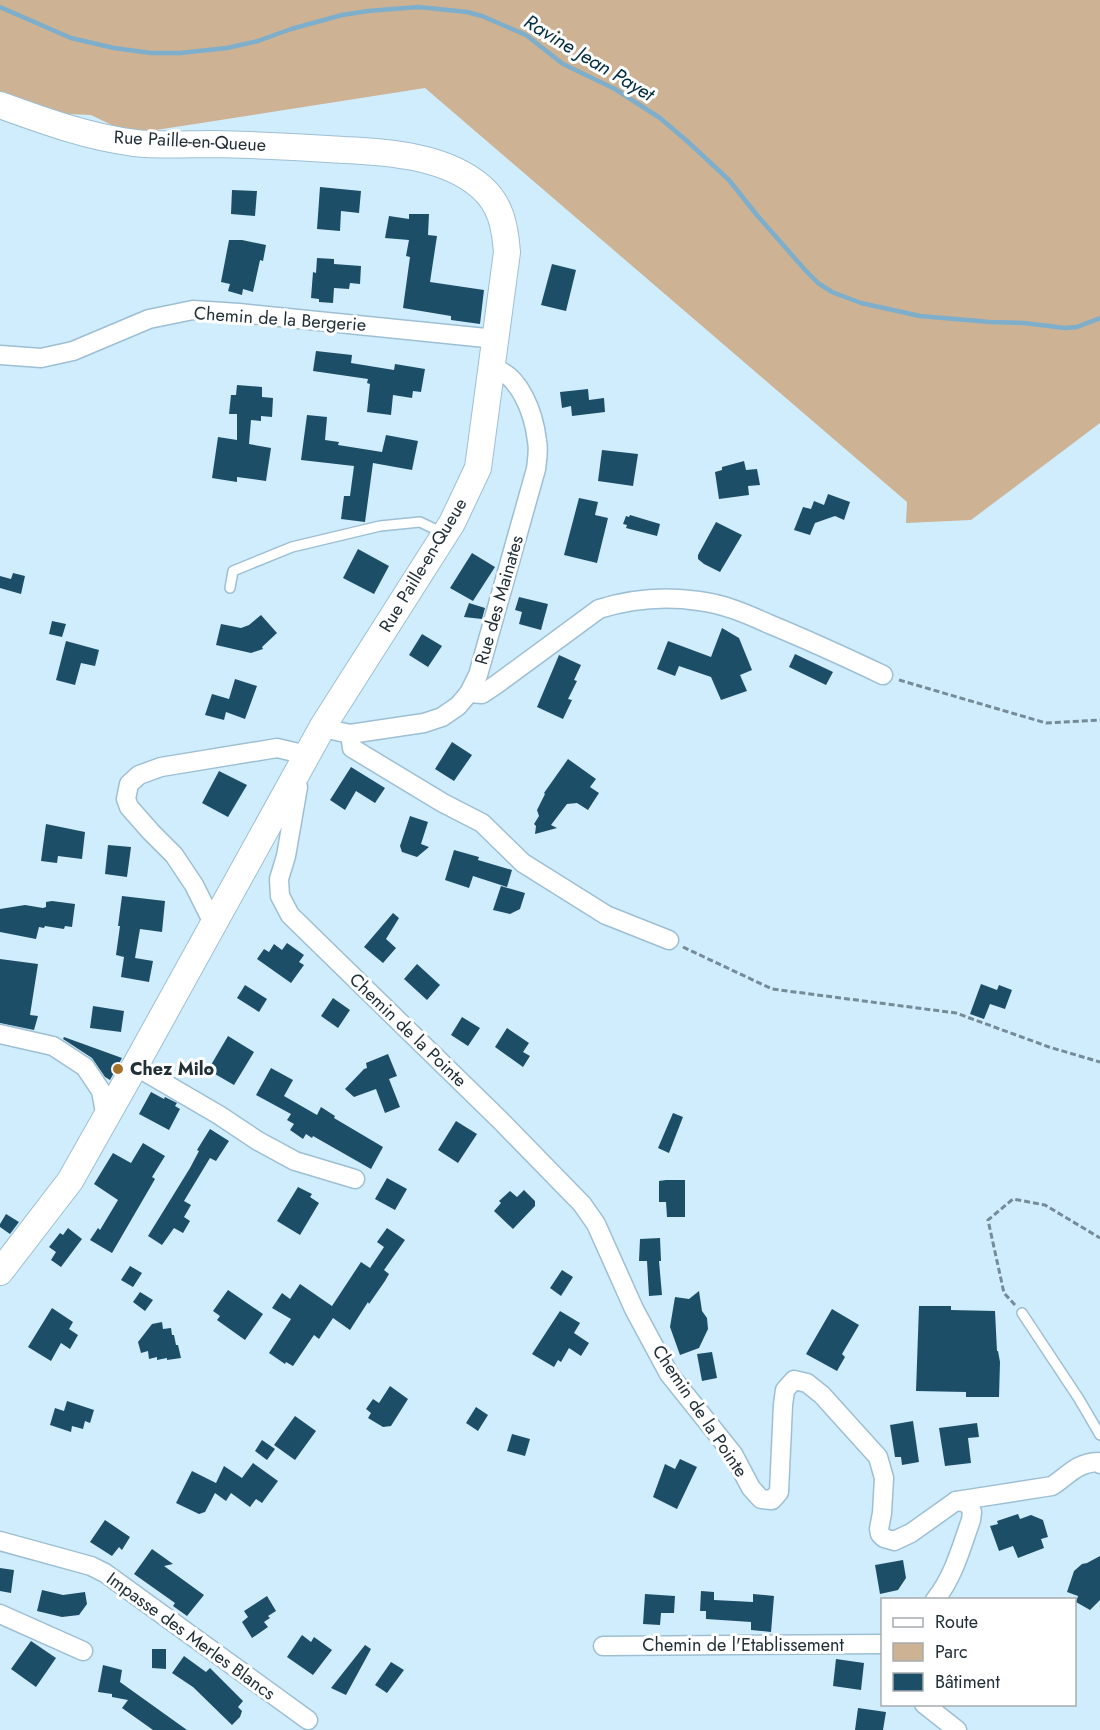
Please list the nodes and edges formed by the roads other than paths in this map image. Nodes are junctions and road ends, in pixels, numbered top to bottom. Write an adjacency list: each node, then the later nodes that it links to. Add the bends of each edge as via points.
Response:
1 (0, 105): 2 (main road, Rue Paille-en-Queue, via 95,136 137,143 274,145 394,153 459,172 481,187 498,207 505,229 507,252)
2 (496, 339): 3 (street, Chemin de la Bergerie, via 193,310 149,319 73,351 41,358); 4 (main road, Rue Paille-en-Queue)
3 (0, 355)
4 (492, 368): 5 (main road, Rue Paille-en-Queue, via 477,468); 8 (street, Rue des Mainates, via 515,381 533,416 538,443 536,470 478,675)
5 (446, 534): 6 (lane, via 420,522 380,526 292,547 232,571); 9 (main road, Rue Paille-en-Queue)
6 (230, 588)
7 (883, 675): 8 (street, via 736,610 700,601 655,599 599,609 482,694)
8 (469, 693): 10 (street, Rue des Mainates, via 442,717)
9 (323, 726): 10 (street, Rue des Mainates); 11 (main road, Rue Paille-en-Queue)
10 (350, 734): 14 (street, via 352,748 482,823 524,863 606,915)
11 (307, 755): 12 (main road, Rue Paille-en-Queue); 13 (street, via 277,748 196,761 161,767 129,784 129,807 174,855)
12 (292, 780): 13 (main road, Rue Paille-en-Queue); 23 (street, Chemin de la Pointe, via 298,787 279,879 280,896 290,915 582,1204 596,1224 634,1309 669,1374 733,1454 761,1499 772,1500 779,1492 785,1390 794,1380 807,1383 822,1395 878,1457 884,1478 879,1529 884,1538 894,1540 911,1533)
13 (213, 923): 16 (main road, Rue Paille-en-Queue)
14 (669, 940)
15 (0, 1034): 17 (street, via 53,1046 85,1067 101,1090)
16 (135, 1066): 17 (main road, Rue Paille-en-Queue); 18 (street, via 219,1114 258,1142 295,1161)
17 (106, 1118): 19 (main road, Rue Paille-en-Queue, via 70,1181)
18 (355, 1179)
19 (0, 1272)
20 (1022, 1313): 21 (lane)
21 (1100, 1435)
22 (1099, 1462): 23 (street, Chemin de la Pointe, via 1076,1467 1052,1486)
23 (956, 1502): 25 (street, via 969,1505 971,1520 946,1587)
24 (0, 1541): 31 (street, Impasse des Merles Blancs, via 105,1573)
25 (936, 1598)
26 (0, 1614): 29 (street)
27 (881, 1644): 28 (street, Chemin de l'Etablissement)
28 (603, 1646)
29 (83, 1651)
30 (927, 1706): 32 (street)
31 (308, 1720)
32 (957, 1730)

